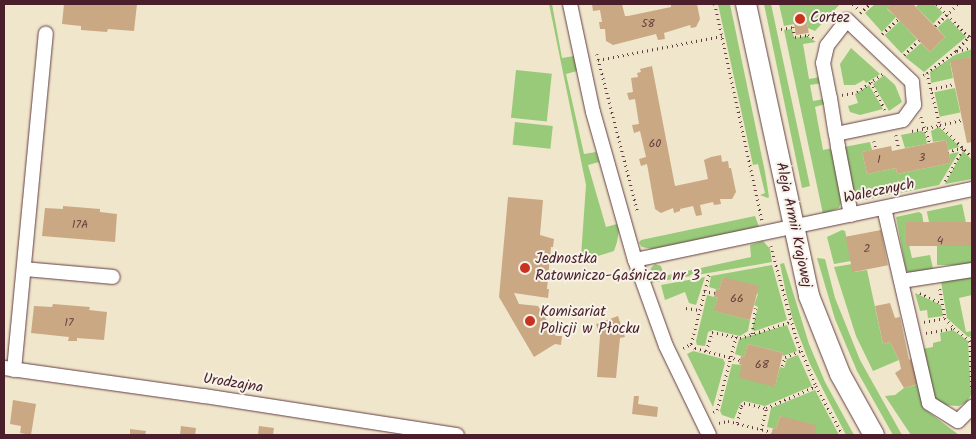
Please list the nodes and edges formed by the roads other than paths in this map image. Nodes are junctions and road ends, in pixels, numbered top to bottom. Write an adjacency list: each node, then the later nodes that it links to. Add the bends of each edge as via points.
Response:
1 (570, 4): 9 (street, via 595,121)
2 (746, 4): 8 (street, Aleja Armii Krajowej)
3 (46, 34): 10 (street)
4 (836, 134): 4 (street, via 823,63 827,46 847,20 912,82 914,105 903,120); 7 (street)
5 (972, 190): 6 (street, Walecznych)
6 (884, 208): 7 (street, Walecznych); 13 (street)
7 (851, 215): 8 (street, Walecznych)
8 (793, 227): 9 (street, Walecznych); 18 (street, Aleja Armii Krajowej, via 809,296 822,333 840,374)
9 (634, 260): 17 (street, via 666,346)
10 (24, 268): 12 (street); 14 (street)
11 (972, 270): 13 (street)
12 (113, 277)
13 (904, 280): 15 (street, via 929,403 958,421)
14 (9, 369): 16 (street, Urodzajna)
15 (972, 407)
16 (457, 435)
17 (709, 435)
18 (874, 435)

